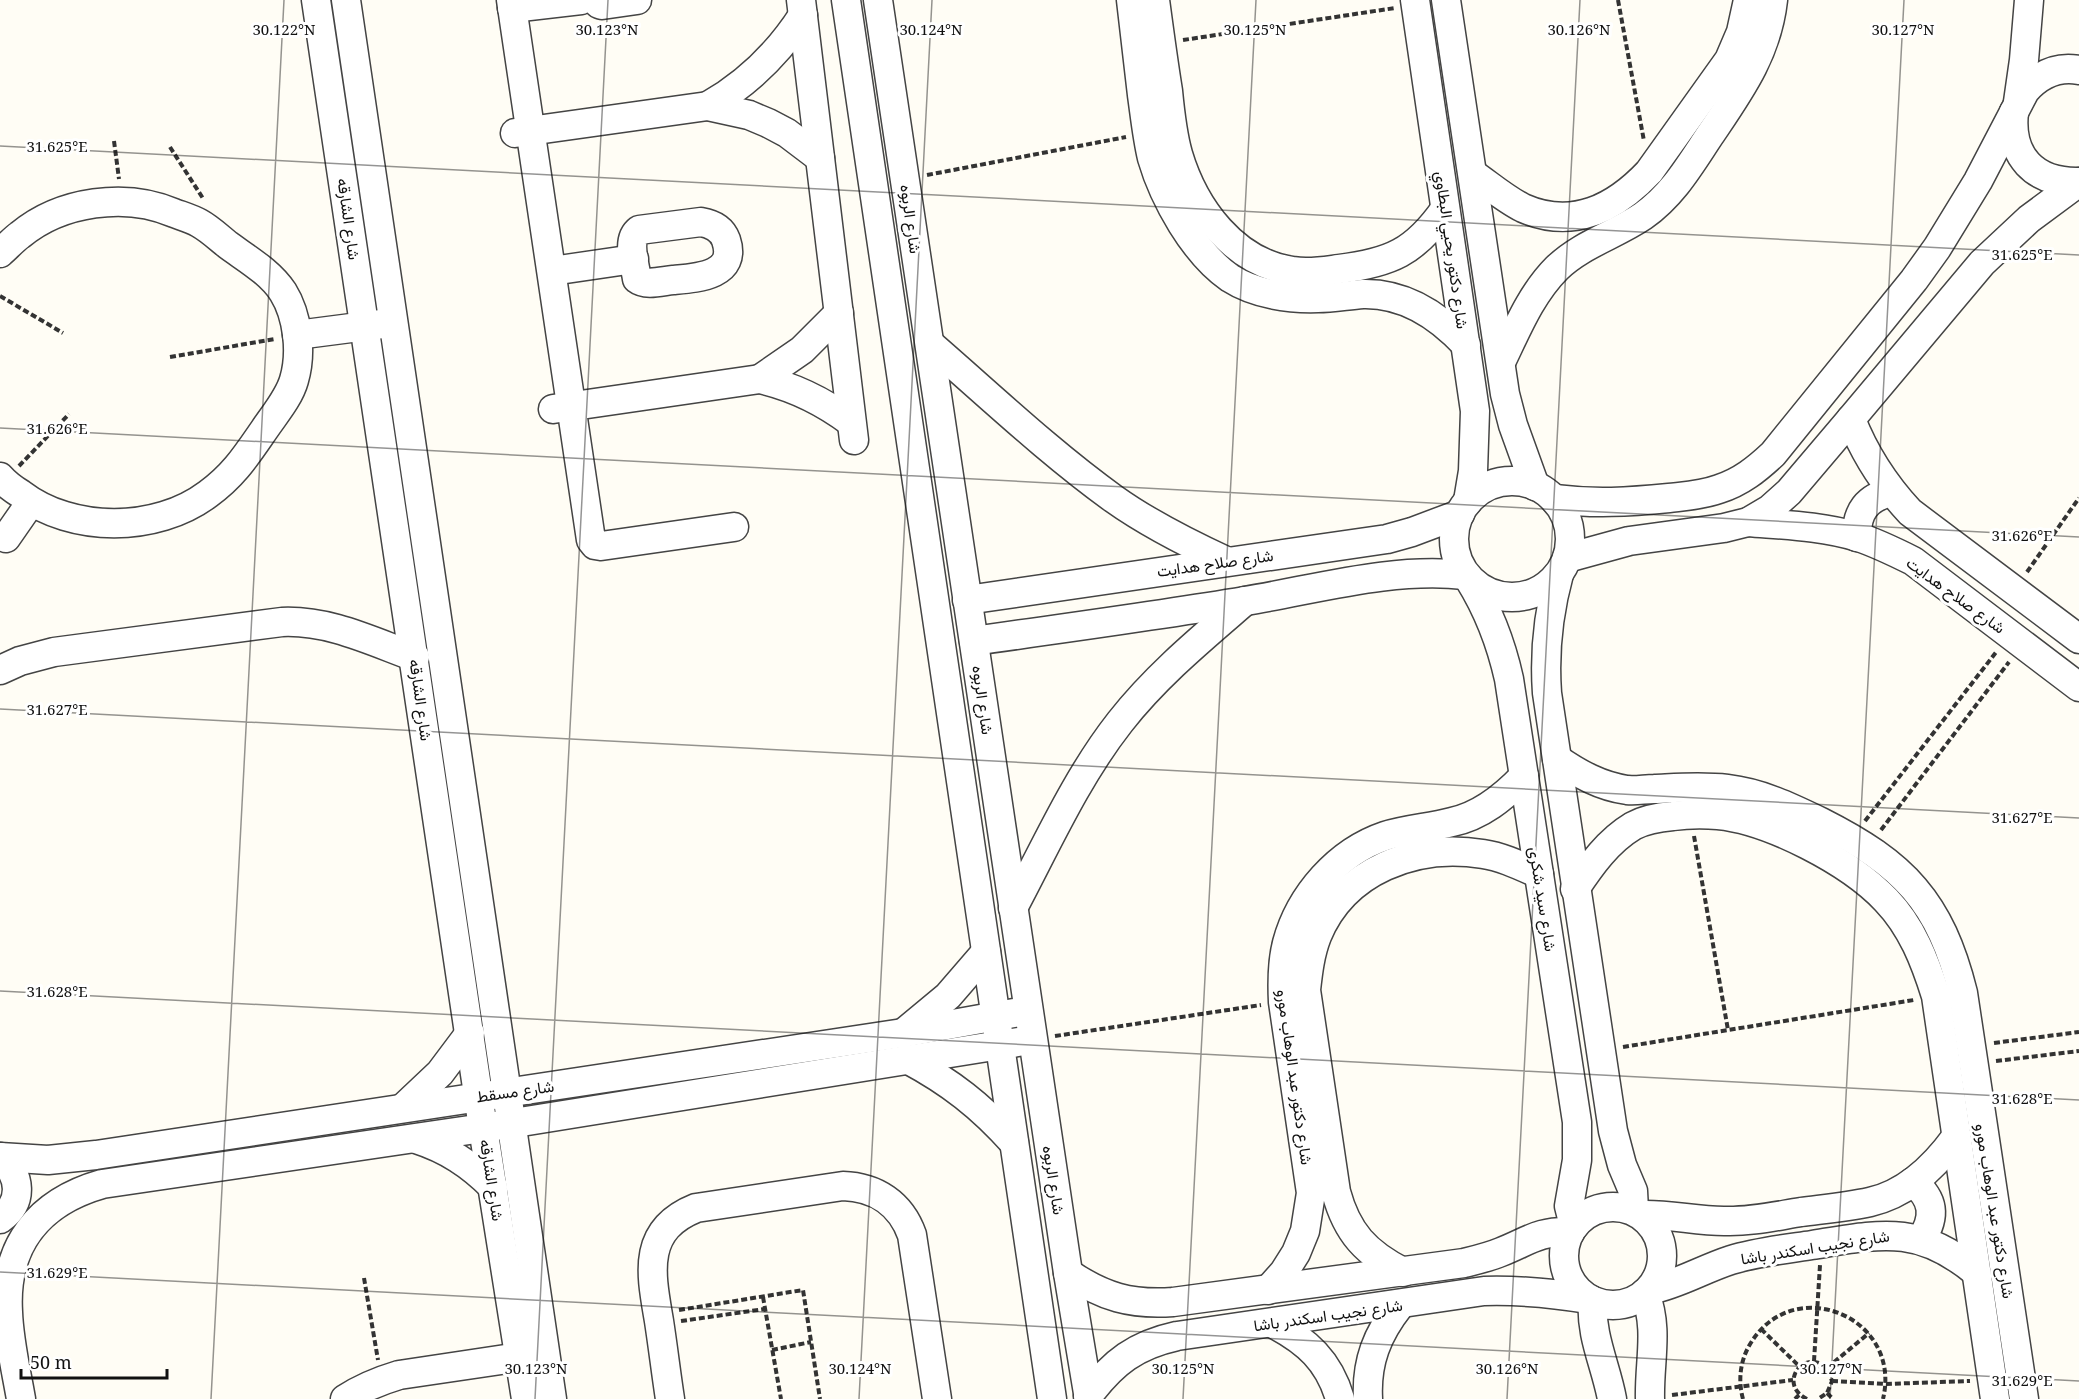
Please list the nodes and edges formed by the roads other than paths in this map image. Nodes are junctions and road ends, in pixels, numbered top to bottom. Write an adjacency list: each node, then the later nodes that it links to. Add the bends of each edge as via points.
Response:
1 (581, 0): 13 (street)
2 (595, 0): 3 (street, via 602,5)
3 (637, 0)
4 (846, 0): 27 (street, شارع الربوه)
5 (878, 0): 25 (street, شارع الربوه)
6 (1131, 0): 32 (street, via 1152,156 1169,202 1196,243 1230,278 1274,295)
7 (1155, 0): 30 (street, via 1178,153 1204,209 1230,242 1249,256 1294,272)
8 (1446, 0): 22 (street, شارع دكتور يحيي البطاوي)
9 (1748, 0): 26 (street, via 1729,60 1649,172 1611,203)
10 (1773, 0): 26 (street, via 1763,45 1749,78 1678,183 1642,216)
11 (2029, 0): 19 (street)
12 (1415, 3): 24 (street, شارع دكتور يحيي البطاوي)
13 (512, 4): 20 (street)
14 (802, 8): 18 (street, via 791,34 762,68); 21 (street)
15 (347, 9): 16 (street); 34 (street, شارع الشارقه)
16 (318, 11): 35 (street, شارع الشارقه)
17 (2079, 70): 19 (street, via 2059,70 2034,81)
18 (708, 106): 20 (street); 21 (street, via 768,123)
19 (2016, 107): 23 (street, via 2015,144 2033,170 2063,182); 45 (street, via 1973,190 1914,280 1757,469 1739,481 1698,494 1599,504)
20 (523, 132): 31 (street)
21 (820, 158): 33 (street)
22 (1473, 174): 26 (street, via 1533,211); 39 (street, شارع دكتور يحيي البطاوي)
23 (2079, 182): 42 (street, via 2029,219 1982,263)
24 (1446, 209): 30 (street, via 1420,240); 38 (street, شارع دكتور يحيي البطاوي)
25 (912, 223): 27 (street); 37 (street, شارع الربوه)
26 (1592, 227): 39 (street, via 1541,287)
27 (880, 228): 71 (street, شارع الربوه)
28 (0, 253): 36 (street, via 21,233 52,215 86,204 122,201 162,208 200,224 268,274 283,292)
29 (634, 259): 31 (street)
30 (1385, 261): 32 (street)
31 (552, 271): 41 (street)
32 (1389, 297): 38 (street, via 1432,314)
33 (839, 313): 40 (street, via 802,350); 40 (street, via 853,431 831,407 793,388)
34 (393, 322): 35 (street); 78 (street, شارع الشارقه)
35 (365, 326): 36 (street); 59 (street, شارع الشارقه)
36 (297, 335): 46 (street, via 294,381 283,402 234,473 206,496 173,513 138,522 101,523 65,516)
37 (930, 344): 52 (street, via 1114,499 1169,533); 55 (street, شارع الربوه)
38 (1466, 345): 47 (street, شارع دكتور يحيي البطاوي, via 1476,421 1473,471)
39 (1501, 362): 45 (street, شارع دكتور يحيي البطاوي, via 1512,425)
40 (760, 379): 41 (street)
41 (562, 407): 49 (street, via 595,545)
42 (1851, 419): 44 (street, via 1861,445); 48 (street, via 1789,492)
43 (2, 479): 46 (street)
44 (1892, 492): 50 (street, via 1874,498 1860,512); 57 (street, via 1931,530)
45 (1544, 493): 47 (street, via 1514,482 1492,484 1479,491); 53 (street, via 1563,512 1568,527 1570,543)
46 (31, 502): 51 (street)
47 (1464, 508): 52 (street, شارع صلاح هدايت, via 1387,539); 54 (street, via 1455,529 1454,545)
48 (1748, 522): 50 (street, شارع صلاح هدايت, via 1824,529); 53 (street, via 1608,545)
49 (734, 527)
50 (1857, 537): 61 (street, شارع صلاح هدايت, via 1912,561)
51 (6, 538)
52 (1226, 561): 55 (street, شارع صلاح هدايت)
53 (1563, 566): 54 (street, via 1547,586 1515,598 1482,590); 62 (street, شارع سيد شكرى, via 1546,632 1545,662)
54 (1467, 577): 56 (street, via 1406,573); 63 (street, شارع سيد شكرى, via 1483,601 1503,652)
55 (967, 600): 58 (street, شارع الربوه)
56 (1245, 601): 58 (street); 70 (street, via 1148,689 1120,722 1072,796)
57 (2079, 639)
58 (974, 641): 70 (street, شارع الربوه)
59 (415, 657): 60 (street, via 336,627 282,621 54,652); 74 (street, شارع الشارقه)
60 (0, 670)
61 (2079, 687)
62 (1557, 759): 64 (street, شارع دكتور عبد الوهاب مورو, via 1578,774); 69 (street, شارع سيد شكرى)
63 (1524, 776): 65 (street, شارع دكتور عبد الوهاب مورو, via 1492,804); 68 (street, شارع سيد شكرى)
64 (1628, 790): 66 (street, via 1628,808); 121 (street, شارع دكتور عبد الوهاب مورو, via 1727,789 1782,802 1860,843 1897,869 1940,925 1963,993)
65 (1453, 822): 67 (street, via 1461,836); 93 (street, شارع دكتور عبد الوهاب مورو, via 1384,836 1357,849 1313,889 1287,943 1282,972 1283,1002 1311,1193)
66 (1634, 825): 69 (street, شارع دكتور عبد الوهاب مورو, via 1592,864); 83 (street, شارع دكتور عبد الوهاب مورو, via 1690,814 1747,821 1831,857 1887,901 1925,962 1936,996)
67 (1457, 851): 68 (street, شارع دكتور عبد الوهاب مورو, via 1485,854); 91 (street, شارع دكتور عبد الوهاب مورو, via 1420,854 1369,874 1330,912 1317,936 1306,990 1336,1192)
68 (1539, 874): 92 (street, شارع سيد شكرى, via 1577,1122 1577,1160 1569,1206)
69 (1575, 889): 89 (street, شارع سيد شكرى, via 1614,1131)
70 (1013, 908): 72 (street, شارع الربوه)
71 (986, 952): 73 (street, شارع الربوه); 77 (street)
72 (1028, 1011): 73 (street, شارع مسقط); 75 (street, شارع الربوه)
73 (996, 1017): 76 (street, شارع الربوه); 77 (street, شارع مسقط)
74 (470, 1033): 79 (street, شارع الشارقه); 80 (street, via 440,1073)
75 (1033, 1040): 76 (street, شارع مسقط); 97 (street, شارع الربوه)
76 (1000, 1045): 77 (street, شارع مسقط); 85 (street, شارع الربوه)
77 (905, 1046): 78 (street, شارع مسقط); 81 (street, شارع مسقط); 85 (street, via 991,1117)
78 (507, 1092): 79 (street, شارع مسقط); 81 (street, شارع الشارقه)
79 (479, 1096): 80 (street, شارع مسقط); 82 (street, شارع الشارقه)
80 (404, 1107): 86 (street, شارع مسقط, via 72,1158)
81 (511, 1123): 82 (street, شارع مسقط); 113 (street, شارع الشارقه)
82 (483, 1128): 84 (street, شارع مسقط); 88 (street, شارع الشارقه)
83 (1956, 1137): 87 (street, via 1944,1154); 96 (street, شارع دكتور عبد الوهاب مورو)
84 (414, 1138): 88 (street, via 457,1156); 90 (street, شارع مسقط, via 102,1184 80,1190 42,1215)
85 (1014, 1143): 116 (street, شارع الربوه)
86 (0, 1157): 90 (street, via 15,1174 18,1185)
87 (1913, 1182): 89 (street, via 1872,1202 1744,1221); 94 (street, via 1923,1190 1932,1215)
88 (492, 1187): 105 (street, شارع الشارقه)
89 (1638, 1213): 92 (street, via 1607,1206 1583,1216); 99 (street, via 1652,1225 1662,1250 1662,1264)
90 (11, 1222): 110 (street, via 14,1262 8,1294 9,1327)
91 (1347, 1223): 93 (street, via 1327,1234); 95 (street, شارع دكتور عبد الوهاب مورو, via 1361,1244)
92 (1572, 1229): 95 (street, شارع نجيب اسكندر باشا, via 1536,1235 1484,1258); 100 (street, via 1564,1261 1576,1289)
93 (1305, 1231): 98 (street, شارع دكتور عبد الوهاب مورو, via 1290,1263)
94 (1921, 1240): 96 (street, شارع نجيب اسكندر باشا, via 1960,1258); 99 (street, شارع نجيب اسكندر باشا, via 1876,1235 1731,1260)
95 (1403, 1272): 98 (street, شارع نجيب اسكندر باشا)
96 (1976, 1272): 108 (street, شارع دكتور عبد الوهاب مورو)
97 (1068, 1273): 101 (street, شارع نجيب اسكندر باشا, via 1108,1296); 109 (street, شارع الربوه)
98 (1268, 1290): 101 (street, شارع نجيب اسكندر باشا)
99 (1648, 1291): 100 (street, via 1620,1305); 120 (street, via 1654,1325)
100 (1590, 1300): 102 (street, شارع نجيب اسكندر باشا, via 1553,1293 1496,1291); 119 (street, via 1594,1335)
101 (1154, 1303): 104 (street, via 1149,1323)
102 (1400, 1305): 103 (street, شارع نجيب اسكندر باشا); 106 (street, via 1376,1342)
103 (1272, 1323): 104 (street, شارع نجيب اسكندر باشا); 107 (street, via 1295,1334)
104 (1160, 1340): 109 (street, شارع نجيب اسكندر باشا, via 1119,1361)
105 (520, 1357): 111 (street, via 399,1375); 112 (street, شارع الشارقه)
106 (1369, 1364): 107 (street, via 1349,1361); 118 (street)
107 (1329, 1371): 117 (street)
108 (1993, 1390)
109 (1088, 1398)
110 (21, 1399)
111 (345, 1399)
112 (526, 1399)
113 (552, 1399)
114 (670, 1399): 115 (street, via 652,1272 655,1246 661,1234 677,1217 696,1208 843,1186 876,1192 908,1224)
115 (937, 1399)
116 (1052, 1399)
117 (1340, 1399)
118 (1368, 1399)
119 (1612, 1399)
120 (1650, 1399)
121 (2024, 1399)

